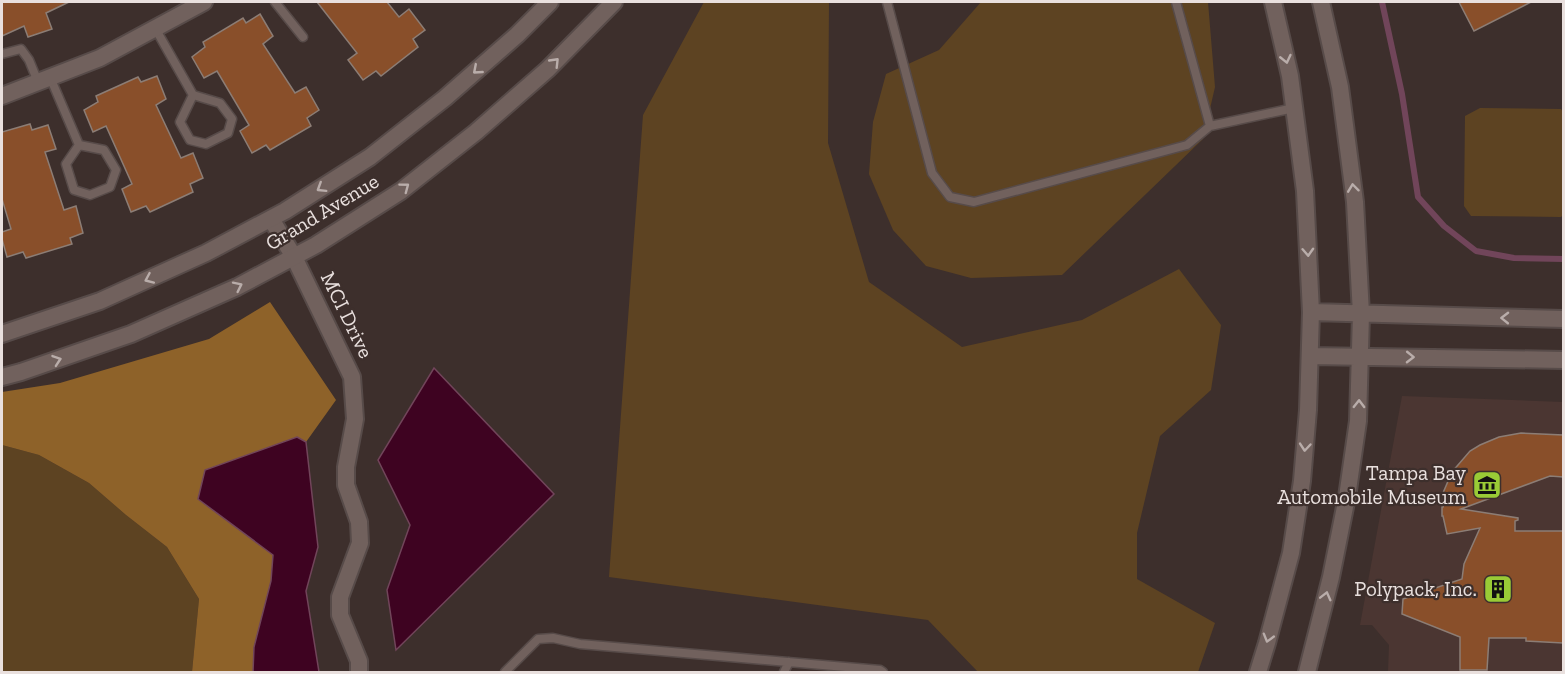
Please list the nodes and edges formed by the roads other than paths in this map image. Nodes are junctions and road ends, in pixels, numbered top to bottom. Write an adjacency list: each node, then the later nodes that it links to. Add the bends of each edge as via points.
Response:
1 (204, 2): 9 (street)
2 (274, 2): 10 (lane)
3 (550, 2): 18 (street, Grand Avenue, one-way to 18, via 445,98 370,157)
4 (614, 2): 19 (street, Grand Avenue, one-way to 4, via 401,191 548,69)
5 (886, 2): 16 (lane, via 932,172 950,197 974,202 1187,145)
6 (1176, 2): 16 (lane)
7 (1273, 2): 15 (street, one-way to 15)
8 (1321, 2): 21 (street, one-way to 8, via 1354,202 1340,87)
9 (155, 28): 12 (street, via 100,58); 13 (lane)
10 (303, 38)
11 (2, 54): 12 (lane, via 21,49)
12 (44, 79): 14 (street); 17 (lane)
13 (193, 95): 13 (lane, via 220,103 232,119 228,133 206,144 190,140 180,122)
14 (2, 96)
15 (1294, 108): 16 (lane); 20 (street, one-way to 20, via 1305,191)
16 (1210, 126)
17 (79, 145): 17 (lane, via 66,164 74,190 90,195 110,187 116,170 104,150)
18 (271, 219): 19 (street, MCI Drive); 23 (street, Grand Avenue, one-way to 23, via 100,300)
19 (294, 257): 27 (street, Grand Avenue, one-way to 19, via 131,334); 29 (street, MCI Drive, via 352,377 355,419 346,485 359,522 360,543 340,597 340,615)
20 (1311, 312): 21 (street); 24 (street)
21 (1361, 314): 22 (street, one-way to 21); 25 (street)
22 (1563, 319)
23 (2, 334)
24 (1310, 356): 25 (street); 33 (street, one-way to 33, via 1303,470 1291,553)
25 (1360, 356): 26 (street, one-way to 26); 34 (street, one-way to 25, via 1347,497 1359,421)
26 (1563, 360)
27 (2, 376)
28 (789, 662): 30 (lane, via 580,644 554,638 538,639); 31 (lane); 32 (lane)
29 (360, 672)
30 (505, 672)
31 (784, 672)
32 (883, 672)
33 (1258, 672)
34 (1306, 672)

